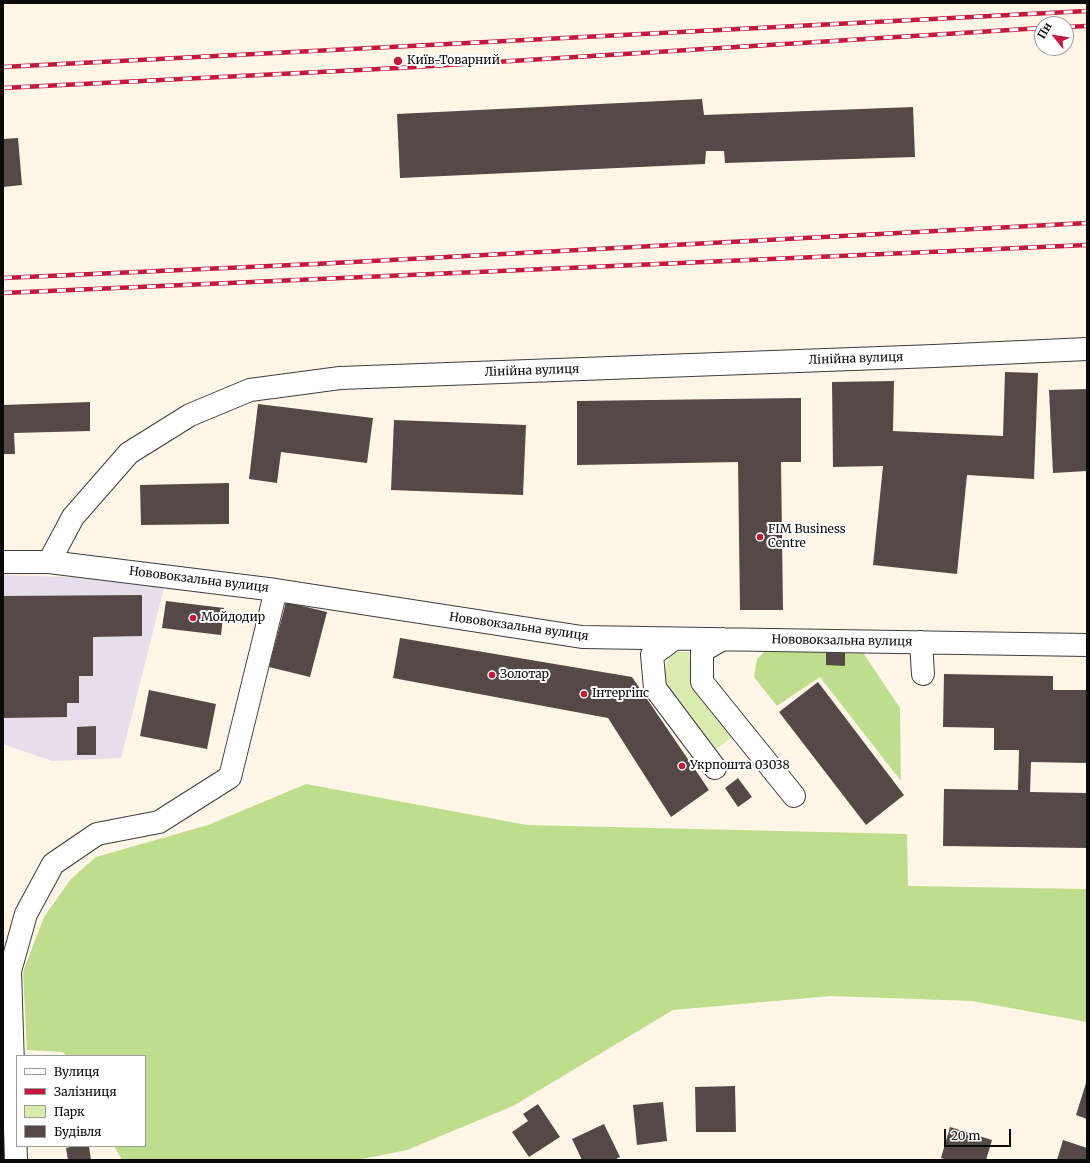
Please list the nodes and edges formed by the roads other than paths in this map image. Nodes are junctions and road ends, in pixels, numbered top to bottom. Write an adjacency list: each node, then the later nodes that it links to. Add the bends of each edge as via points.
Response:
1 (1087, 349): 3 (street, Лінійна вулиця, via 340,378 250,390 190,415 129,453 73,517)
2 (3, 562): 3 (street, Нововокзальна вулиця)
3 (49, 562): 4 (street, Нововокзальна вулиця)
4 (276, 590): 8 (street, Нововокзальна вулиця); 12 (street, via 230,777 159,822 97,834 53,864 26,914 10,971)
5 (723, 639): 6 (street, Нововокзальна вулиця); 8 (street, Нововокзальна вулиця, via 674,639); 11 (street, via 702,651 702,682)
6 (921, 642): 7 (street, Нововокзальна вулиця); 9 (street)
7 (1087, 645)
8 (651, 647): 10 (street, via 655,688)
9 (923, 674)
10 (715, 768)
11 (794, 796)
12 (16, 1160)

